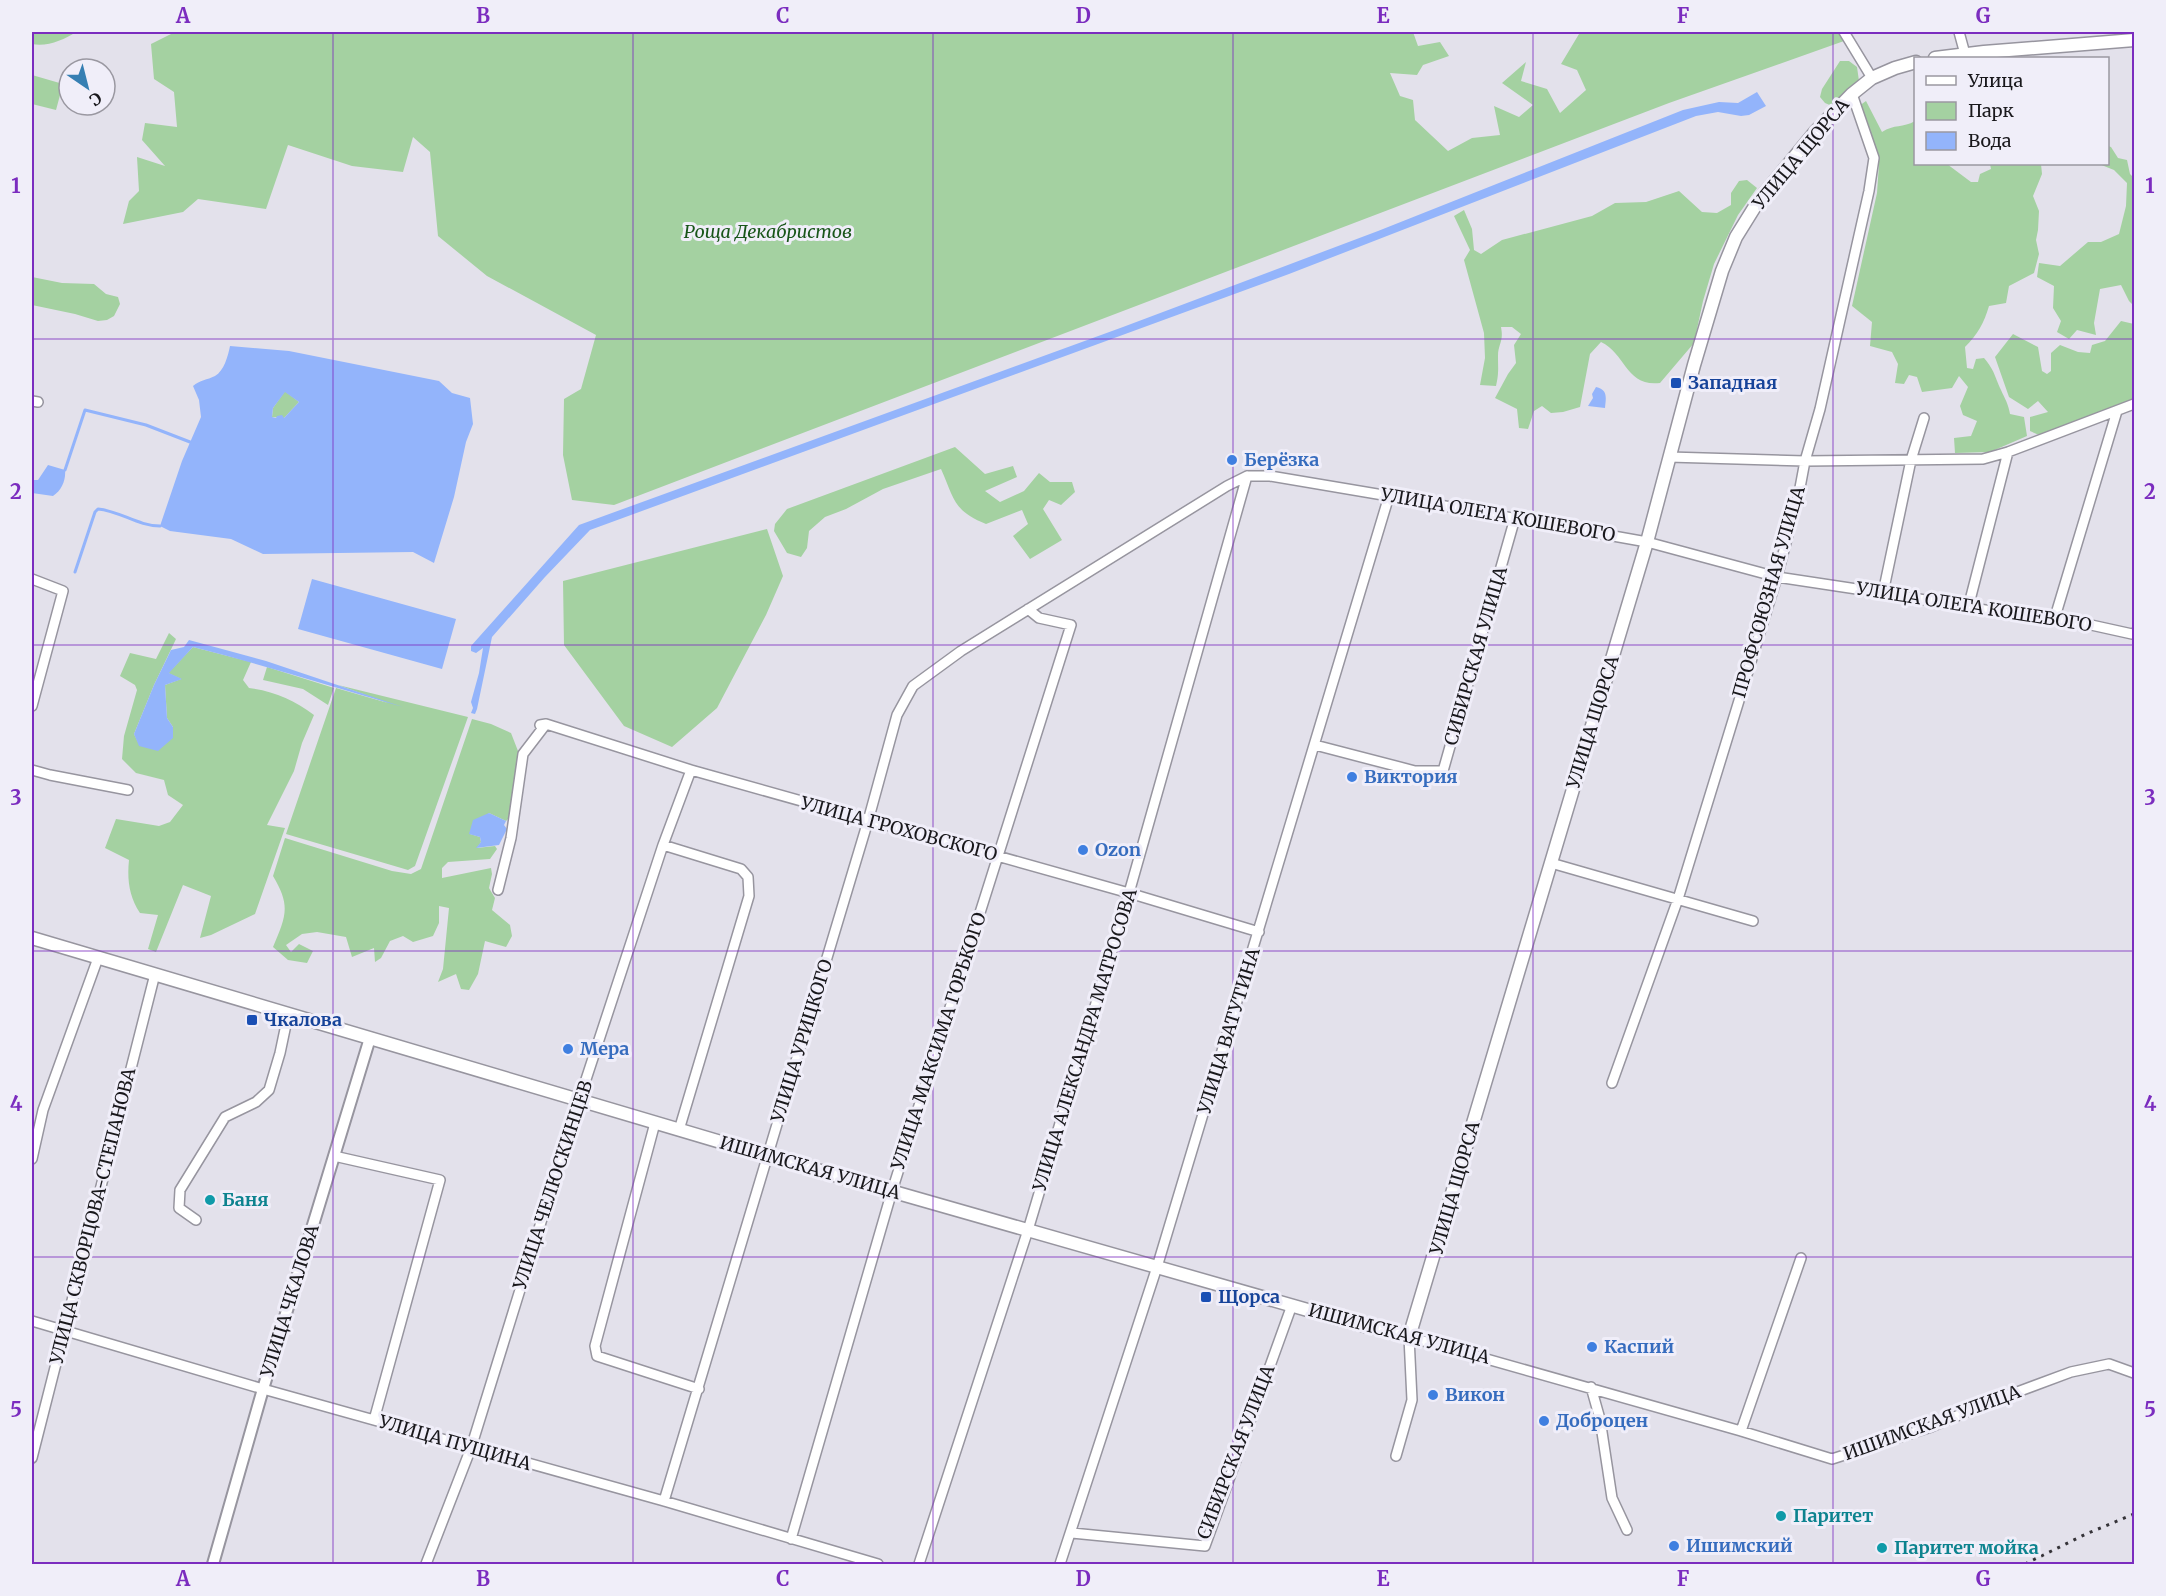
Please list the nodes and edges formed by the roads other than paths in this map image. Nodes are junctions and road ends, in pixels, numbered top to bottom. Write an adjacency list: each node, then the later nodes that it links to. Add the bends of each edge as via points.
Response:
1 (1844, 32): 7 (street)
2 (1959, 32): 4 (street)
3 (2134, 40): 4 (main road)
4 (1965, 54): 5 (main road)
5 (1942, 57)
6 (1914, 63): 7 (main road, УЛИЦА ЩОРСА)
7 (1872, 78): 8 (main road, УЛИЦА ЩОРСА)
8 (1852, 94): 13 (main road, УЛИЦА ЩОРСА, via 1759,200 1736,237 1722,271); 15 (street, ПРОФСОЮЗНАЯ УЛИЦА, via 1874,158)
9 (2134, 404): 10 (street)
10 (2116, 411): 12 (street); 25 (street)
11 (1924, 418): 14 (street)
12 (2008, 452): 14 (street, via 1983,459); 23 (street)
13 (1669, 457): 15 (street); 19 (main road, УЛИЦА ЩОРСА)
14 (1911, 460): 15 (street); 22 (street)
15 (1805, 461): 20 (street, ПРОФСОЮЗНАЯ УЛИЦА)
16 (1246, 476): 17 (street, УЛИЦА ОЛЕГА КОШЕВОГО, via 1270,476); 24 (street); 37 (street, УЛИЦА АЛЕКСАНДРА МАТРОСОВА)
17 (1389, 495): 18 (street, УЛИЦА ОЛЕГА КОШЕВОГО); 28 (street, УЛИЦА ВАТУТИНА)
18 (1515, 518): 19 (street, УЛИЦА ОЛЕГА КОШЕВОГО); 28 (street, СИБИРСКАЯ УЛИЦА, via 1443,771 1415,771)
19 (1647, 542): 20 (street, УЛИЦА ОЛЕГА КОШЕВОГО); 35 (main road, УЛИЦА ЩОРСА)
20 (1777, 577): 22 (street, УЛИЦА ОЛЕГА КОШЕВОГО); 38 (street, ПРОФСОЮЗНАЯ УЛИЦА)
21 (32, 579): 27 (street, via 63,591)
22 (1883, 593): 23 (street, УЛИЦА ОЛЕГА КОШЕВОГО)
23 (1968, 608): 25 (street, УЛИЦА ОЛЕГА КОШЕВОГО, via 2044,620)
24 (1028, 609): 32 (street, УЛИЦА УРИЦКОГО, via 913,686 897,714); 34 (street, УЛИЦА МАКСИМА ГОРЬКОГО, via 1040,618 1071,625)
25 (2055, 617): 26 (street, УЛИЦА ОЛЕГА КОШЕВОГО)
26 (2134, 633)
27 (32, 706)
28 (1315, 745): 40 (street, УЛИЦА ВАТУТИНА)
29 (32, 770): 31 (street)
30 (691, 770): 32 (street, УЛИЦА ГРОХОВСКОГО); 33 (street, УЛИЦА ЧЕЛЮСКИНЦЕВ); 36 (street, УЛИЦА ГРОХОВСКОГО, via 543,725 523,754 511,838)
31 (128, 790)
32 (868, 821): 34 (street, УЛИЦА ГРОХОВСКОГО); 51 (street, УЛИЦА УРИЦКОГО)
33 (663, 845): 47 (street, УЛИЦА ЧЕЛЮСКИНЦЕВ); 49 (street, via 741,869 748,877 749,896)
34 (998, 856): 37 (street, УЛИЦА ГРОХОВСКОГО); 53 (street, УЛИЦА МАКСИМА ГОРЬКОГО)
35 (1551, 863): 38 (street); 61 (main road, УЛИЦА ЩОРСА)
36 (498, 890)
37 (1129, 892): 40 (street, УЛИЦА ГРОХОВСКОГО); 55 (street, УЛИЦА АЛЕКСАНДРА МАТРОСОВА)
38 (1678, 899): 39 (street); 46 (street, ПРОФСОЮЗНАЯ УЛИЦА)
39 (1753, 921)
40 (1259, 932): 57 (street, УЛИЦА ВАТУТИНА)
41 (32, 938): 42 (main road, ИШИМСКАЯ УЛИЦА)
42 (98, 958): 43 (main road, ИШИМСКАЯ УЛИЦА); 52 (street, via 43,1110)
43 (155, 974): 44 (main road, ИШИМСКАЯ УЛИЦА); 60 (street, УЛИЦА СКВОРЦОВА-СТЕПАНОВА)
44 (288, 1016): 45 (main road, ИШИМСКАЯ УЛИЦА); 54 (street, via 269,1089 256,1102 225,1117 180,1190 179,1208)
45 (370, 1038): 47 (main road, ИШИМСКАЯ УЛИЦА); 50 (street, УЛИЦА ЧКАЛОВА)
46 (1611, 1083)
47 (580, 1099): 48 (main road, ИШИМСКАЯ УЛИЦА); 68 (street, УЛИЦА ЧЕЛЮСКИНЦЕВ)
48 (655, 1123): 49 (main road, ИШИМСКАЯ УЛИЦА); 65 (street, via 595,1346 597,1356)
49 (679, 1130): 51 (main road, ИШИМСКАЯ УЛИЦА)
50 (334, 1156): 64 (street, УЛИЦА ЧКАЛОВА); 66 (street, via 440,1180)
51 (768, 1156): 53 (main road, ИШИМСКАЯ УЛИЦА); 65 (street, УЛИЦА УРИЦКОГО)
52 (32, 1159)
53 (892, 1191): 55 (main road, ИШИМСКАЯ УЛИЦА); 74 (street, УЛИЦА МАКСИМА ГОРЬКОГО)
54 (196, 1221)
55 (1028, 1230): 57 (main road, ИШИМСКАЯ УЛИЦА); 78 (street, УЛИЦА АЛЕКСАНДРА МАТРОСОВА)
56 (1801, 1258): 67 (street)
57 (1157, 1267): 58 (main road, ИШИМСКАЯ УЛИЦА); 73 (street, УЛИЦА ВАТУТИНА)
58 (1292, 1305): 61 (main road, ИШИМСКАЯ УЛИЦА); 73 (street, СИБИРСКАЯ УЛИЦА, via 1205,1546)
59 (32, 1321): 60 (street, УЛИЦА ПУЩИНА)
60 (63, 1330): 64 (street, УЛИЦА ПУЩИНА); 70 (street, УЛИЦА СКВОРЦОВА-СТЕПАНОВА)
61 (1409, 1337): 63 (street, ИШИМСКАЯ УЛИЦА); 69 (street, УЛИЦА ЩОРСА, via 1412,1400)
62 (2134, 1373): 67 (street, ИШИМСКАЯ УЛИЦА, via 2109,1364 2072,1372 1931,1427 1832,1459)
63 (1591, 1388): 67 (street, ИШИМСКАЯ УЛИЦА); 72 (street, via 1600,1419 1612,1498)
64 (263, 1389): 66 (street, УЛИЦА ПУЩИНА); 75 (street, УЛИЦА ЧКАЛОВА)
65 (699, 1389): 71 (street, УЛИЦА УРИЦКОГО)
66 (374, 1420): 68 (street, УЛИЦА ПУЩИНА)
67 (1742, 1431)
68 (471, 1448): 71 (street, УЛИЦА ПУЩИНА); 76 (street, УЛИЦА ЧЕЛЮСКИНЦЕВ)
69 (1396, 1456)
70 (32, 1458)
71 (664, 1501): 74 (street, УЛИЦА ПУЩИНА)
72 (1627, 1530)
73 (1072, 1533): 79 (street, УЛИЦА ВАТУТИНА)
74 (791, 1539): 77 (street, УЛИЦА ПУЩИНА)
75 (213, 1564)
76 (426, 1564)
77 (878, 1564)
78 (920, 1564)
79 (1060, 1564)

